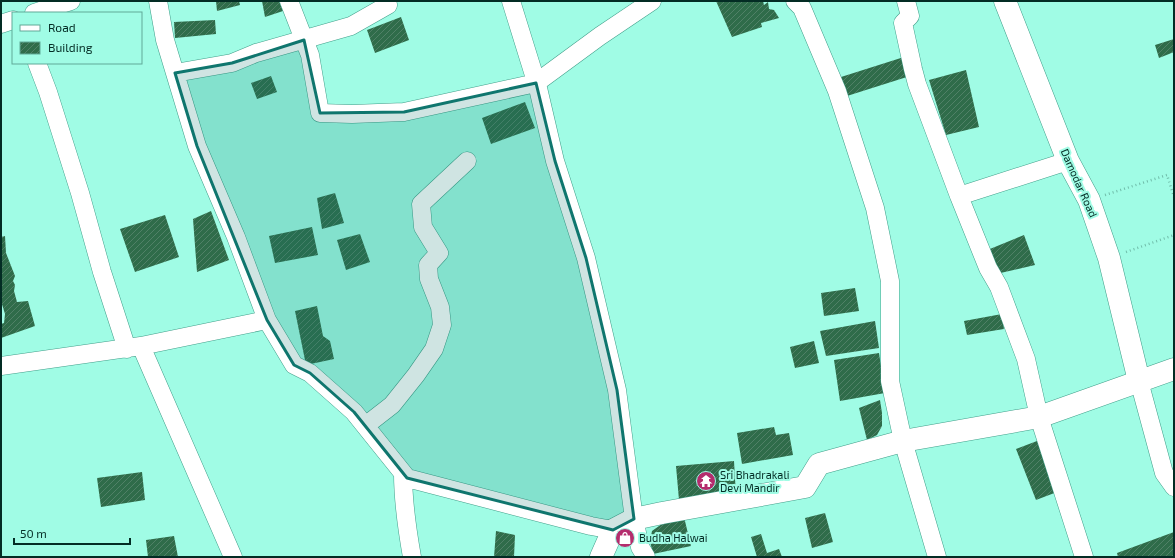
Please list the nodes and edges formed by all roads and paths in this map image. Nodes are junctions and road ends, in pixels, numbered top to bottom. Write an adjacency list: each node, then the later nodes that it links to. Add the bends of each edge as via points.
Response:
1 (71, 1): 10 (street)
2 (158, 1): 15 (street)
3 (289, 1): 13 (street)
4 (511, 1): 16 (street)
5 (652, 1): 16 (street)
6 (795, 1): 31 (street, via 802,8 837,91 874,208 890,281 890,381)
7 (906, 1): 19 (street, via 910,16 903,23 913,69)
8 (1005, 1): 18 (street, Damodar Road)
9 (388, 5): 13 (street, via 351,26)
10 (37, 12)
11 (12, 20): 12 (street)
12 (1, 24)
13 (304, 40): 15 (street, via 256,53 232,63); 16 (street, via 310,55 320,113 404,112)
14 (37, 64): 25 (street, via 80,193 102,272)
15 (174, 73): 24 (street, via 197,146 236,237)
16 (536, 83): 34 (street, via 554,161 586,258 617,390)
17 (467, 161): 30 (street, via 421,204 423,227 439,253 428,265 440,307 442,326 434,349 392,405)
18 (1068, 161): 19 (street); 21 (street, Damodar Road)
19 (960, 196): 29 (street, via 1026,359)
20 (1174, 197): 21 (path, via 1167,175)
21 (1089, 200): 23 (street, Damodar Road)
22 (1174, 235): 23 (path)
23 (1109, 258): 28 (street, Damodar Road)
24 (267, 320): 25 (street); 30 (street, via 294,365 310,373 354,412)
25 (134, 348): 26 (street); 36 (street)
26 (1, 366)
27 (1174, 370): 28 (street)
28 (1139, 381): 29 (street); 33 (street, via 1164,473)
29 (1039, 417): 31 (street); 41 (street)
30 (365, 426): 32 (street)
31 (903, 441): 34 (street, via 819,464 805,487); 40 (street)
32 (403, 474): 35 (street, via 407,478); 37 (street, via 406,526)
33 (1174, 487)
34 (634, 519): 35 (street); 39 (street, via 640,547)
35 (614, 530): 38 (street)
36 (233, 557)
37 (412, 557)
38 (601, 557)
39 (646, 557)
40 (937, 557)
41 (1084, 557)

